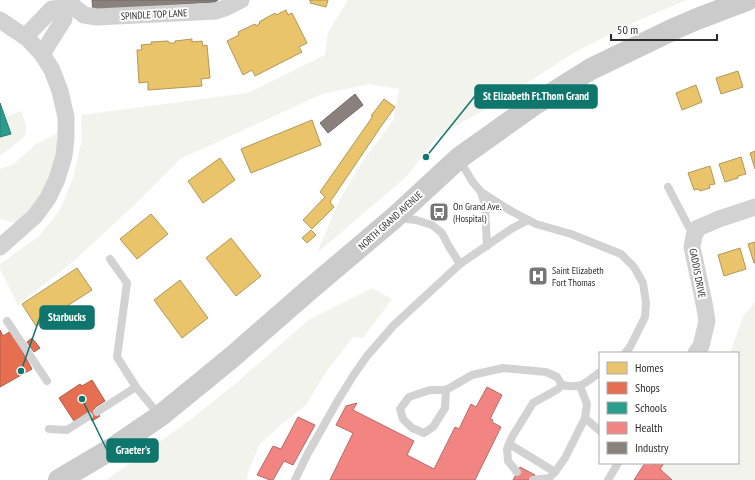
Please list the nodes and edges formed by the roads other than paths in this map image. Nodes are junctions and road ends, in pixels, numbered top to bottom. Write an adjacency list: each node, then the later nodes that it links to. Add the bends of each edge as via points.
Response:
1 (241, 0): 3 (street, SPINDLE TOP LANE, via 216,11 97,17 84,15)
2 (747, 0): 4 (main road, NORTH GRAND AVENUE)
3 (68, 3): 6 (street, via 52,10); 7 (street, via 64,19)
4 (720, 5): 8 (main road, NORTH GRAND AVENUE, via 591,69 532,106)
5 (0, 20): 6 (street)
6 (25, 36): 7 (street)
7 (42, 54): 15 (street, via 52,70 66,116 64,156 48,198 35,216)
8 (459, 158): 10 (lane); 12 (main road, NORTH GRAND AVENUE)
9 (668, 187): 14 (lane)
10 (481, 192): 13 (lane); 16 (lane, via 485,205)
11 (755, 207): 14 (street, GADDIS DRIVE, via 698,228)
12 (394, 218): 18 (lane, via 416,220 432,225 442,233); 30 (main road, NORTH GRAND AVENUE)
13 (528, 220): 16 (lane); 20 (lane, via 621,254 634,267 643,283 645,317)
14 (694, 236): 21 (street, GADDIS DRIVE, via 692,247 707,321 701,346)
15 (3, 239)
16 (487, 246): 18 (lane)
17 (110, 259): 26 (lane, via 127,283 117,357)
18 (460, 264): 39 (lane, via 394,325 367,356 337,402)
19 (7, 321): 23 (lane)
20 (626, 352)
21 (697, 352)
22 (599, 373): 25 (lane)
23 (46, 380)
24 (562, 385): 25 (lane); 27 (lane, via 557,377 546,372 503,368 472,375); 34 (lane, via 533,403)
25 (580, 386): 31 (lane, via 587,404)
26 (136, 387): 28 (lane); 30 (lane)
27 (446, 390): 27 (lane, via 430,390 409,397 400,409 402,419 412,428 424,433 433,427 445,408)
28 (97, 412)
29 (89, 416): 32 (lane, via 67,430)
30 (160, 416): 38 (main road, NORTH GRAND AVENUE)
31 (585, 418): 33 (lane); 37 (lane)
32 (49, 429)
33 (599, 430)
34 (509, 444): 36 (lane, via 508,461); 37 (lane)
35 (617, 464): 41 (lane)
36 (517, 472)
37 (555, 472): 40 (lane, via 549,478)
38 (59, 480)
39 (295, 480)
40 (533, 480)
41 (608, 480)

